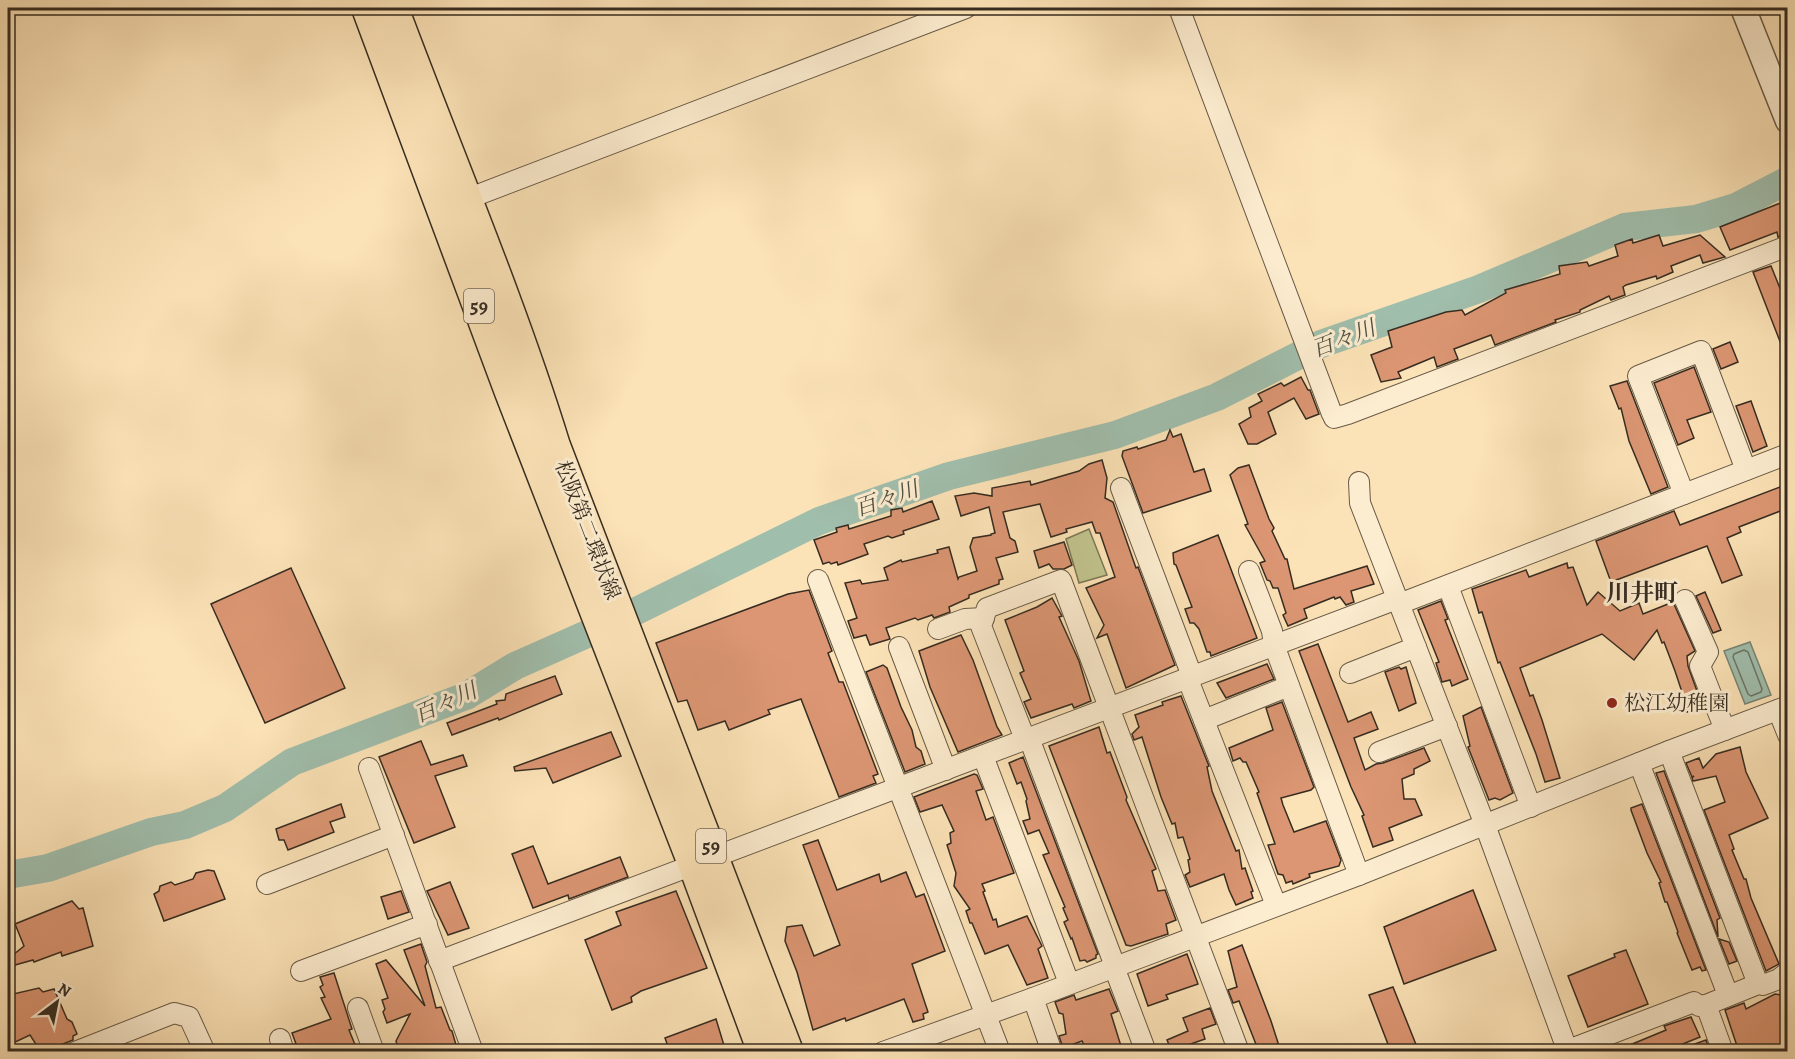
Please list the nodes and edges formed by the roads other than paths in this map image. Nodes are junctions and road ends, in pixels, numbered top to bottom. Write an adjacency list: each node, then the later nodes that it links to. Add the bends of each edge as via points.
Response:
1 (367, 8): 17 (main road, 松阪第二環状線 / 59, via 510,392)
2 (393, 8): 7 (main road, 松阪第二環状線 / 59)
3 (966, 8): 7 (street)
4 (1179, 8): 8 (street, via 1333,416 1348,414)
5 (1743, 8): 6 (street)
6 (1788, 121)
7 (467, 199): 17 (main road, 松阪第二環状線 / 59, via 538,391)
8 (1788, 246)
9 (1788, 454): 10 (street)
10 (1746, 470): 13 (street); 13 (street, via 1701,351 1638,376)
11 (1359, 482): 19 (street, via 1360,503)
12 (1121, 488): 26 (street)
13 (1684, 494): 19 (street)
14 (1248, 571): 22 (street, via 1272,630)
15 (818, 580): 41 (street)
16 (1451, 594): 42 (street)
17 (603, 599): 45 (main road, 松阪第二環状線 / 59)
18 (1686, 600): 32 (street, via 1708,652 1700,666)
19 (1398, 601): 22 (street); 24 (street)
20 (984, 618): 21 (street, via 965,619); 28 (street, via 987,608 1061,580); 34 (street, via 981,626)
21 (938, 629)
22 (1274, 645): 26 (street); 27 (street)
23 (899, 647): 40 (street)
24 (1416, 647): 25 (street); 31 (street)
25 (1350, 673)
26 (1190, 676): 28 (street); 30 (street)
27 (1290, 686): 30 (street); 46 (street)
28 (1109, 707): 34 (street); 50 (street)
29 (1783, 708): 32 (street); 33 (street)
30 (1204, 720): 48 (street)
31 (1447, 726): 36 (street); 43 (street)
32 (1725, 730): 35 (street)
33 (1788, 735)
34 (1027, 739): 37 (street); 52 (street)
35 (1669, 751): 38 (street); 56 (street)
36 (1379, 752)
37 (983, 756): 40 (street); 55 (street)
38 (1639, 763): 42 (street); 57 (street)
39 (369, 768): 44 (street)
40 (946, 770): 41 (street)
41 (898, 789): 45 (street); 61 (street)
42 (1531, 807): 43 (street)
43 (1485, 825): 46 (street); 62 (street)
44 (394, 836): 47 (street); 49 (street)
45 (705, 862): 51 (street); 67 (main road, 松阪第二環状線 / 59); 68 (main road, 松阪第二環状線 / 59)
46 (1359, 875): 48 (street)
47 (267, 884)
48 (1276, 905): 50 (street)
49 (427, 924): 51 (street); 53 (street)
50 (1195, 935): 52 (street); 73 (street)
51 (439, 961): 66 (street)
52 (1115, 966): 55 (street); 72 (street)
53 (301, 971)
54 (1785, 979): 56 (street)
55 (1069, 983): 58 (street)
56 (1758, 984): 57 (street)
57 (1728, 995): 59 (street)
58 (1033, 998): 61 (street); 71 (street)
59 (1706, 1005): 62 (street, via 1694,1002); 74 (street)
60 (357, 1008): 65 (street)
61 (984, 1014): 69 (street); 70 (street)
62 (1566, 1051)
63 (75, 1052): 64 (street, via 174,1014 189,1017)
64 (205, 1052)
65 (374, 1052)
66 (473, 1052)
67 (763, 1052)
68 (788, 1052)
69 (883, 1052)
70 (1000, 1052)
71 (1052, 1052)
72 (1146, 1052)
73 (1239, 1052)
74 (1723, 1052)

